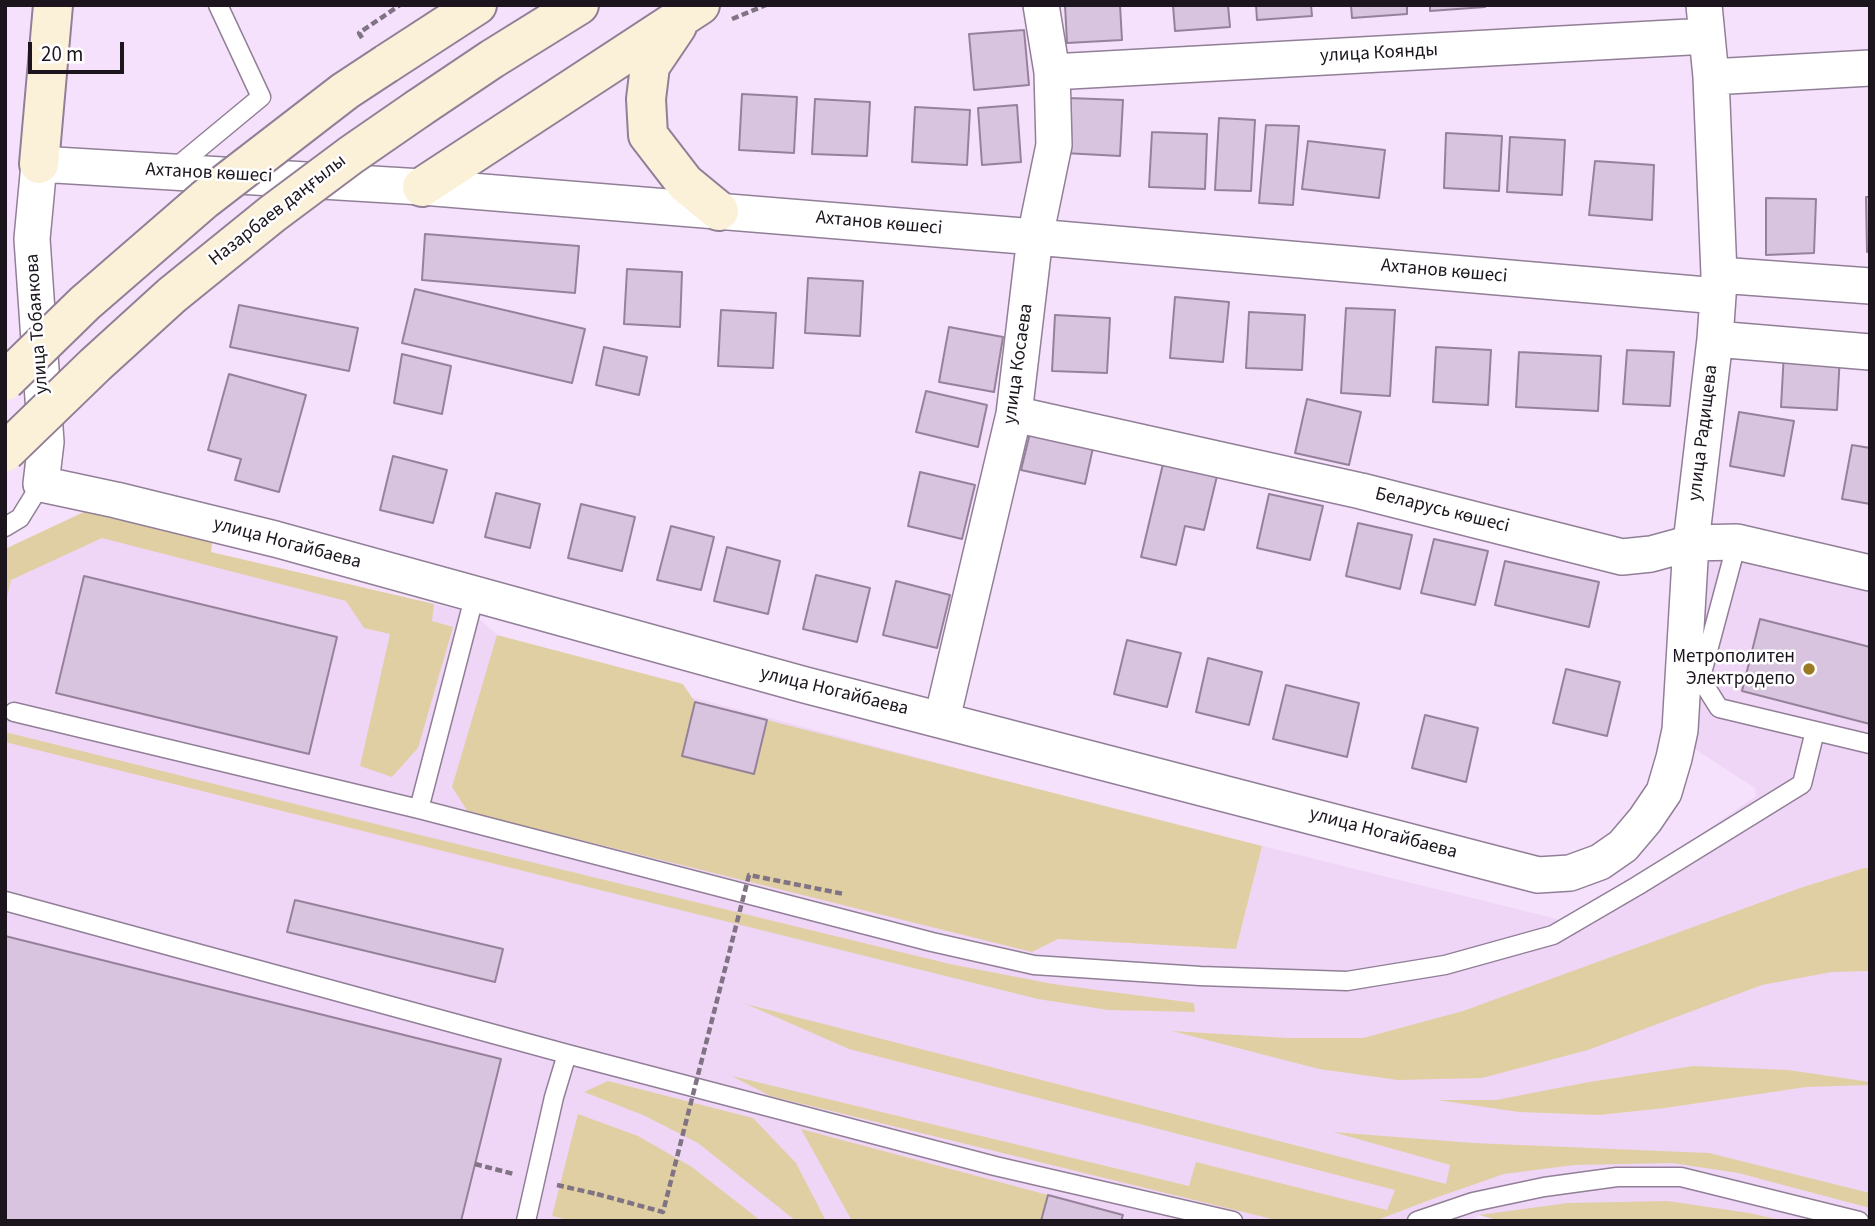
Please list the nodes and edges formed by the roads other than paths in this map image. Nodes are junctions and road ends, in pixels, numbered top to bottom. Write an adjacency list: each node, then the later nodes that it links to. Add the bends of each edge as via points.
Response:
1 (53, 5): 11 (main road)
2 (218, 5): 12 (lane, via 261,97)
3 (477, 5): 20 (main road, bridge, via 375,53 345,91 205,199 85,303)
4 (579, 5): 22 (main road, Назарбаев даңғылы, bridge, via 419,108 272,214 172,295)
5 (1041, 5): 9 (street, улица Косаева)
6 (693, 9): 13 (main road); 14 (main road, via 650,66 648,135 685,183)
7 (1706, 21): 9 (street, улица Коянды); 10 (street, улица Радищева)
8 (1870, 68): 10 (street)
9 (1052, 72): 15 (street, улица Косаева, via 1054,145)
10 (1711, 77): 16 (street, улица Радищева)
11 (39, 164): 12 (street, Ахтанов көшесі); 23 (street, улица Тобаякова, via 32,239 46,442)
12 (171, 172): 13 (street, Ахтанов көшесі)
13 (422, 187): 14 (street, Ахтанов көшесі)
14 (719, 211): 15 (street, Ахтанов көшесі)
15 (1035, 237): 16 (street, Ахтанов көшесі); 21 (street, улица Косаева)
16 (1719, 285): 17 (street, Ахтанов көшесі); 18 (street, улица Радищева)
17 (1870, 286)
18 (1715, 339): 19 (street); 26 (street, улица Радищева)
19 (1870, 352)
20 (5, 381)
21 (1014, 414): 26 (street, Беларусь көшесі, via 1361,491 1622,557); 30 (street, улица Косаева)
22 (5, 452)
23 (41, 484): 24 (lane, via 20,518); 28 (street, улица Ногайбаева, via 275,539)
24 (5, 527)
25 (1737, 542): 26 (street, Беларусь көшесі); 27 (street, Беларусь көшесі); 31 (lane, via 1702,673 1707,689 1720,708)
26 (1691, 543): 34 (street, улица Радищева, via 1680,730 1674,758 1664,792)
27 (1870, 573)
28 (475, 594): 30 (street, улица Ногайбаева); 33 (lane)
29 (14, 712): 33 (lane)
30 (942, 719): 34 (street, улица Ногайбаева, via 1538,875 1570,873 1600,862)
31 (1815, 731): 32 (lane); 33 (lane, via 1802,784 1553,935 1445,965 1347,981 1034,965)
32 (1870, 744)
33 (419, 810)
34 (1623, 846)
35 (5, 901): 36 (lane)
36 (566, 1054): 37 (lane); 38 (lane, via 995,1166)
37 (526, 1221)
38 (1233, 1221)
39 (1417, 1221): 40 (lane, via 1473,1202 1544,1187 1617,1177 1681,1177)
40 (1859, 1221)

